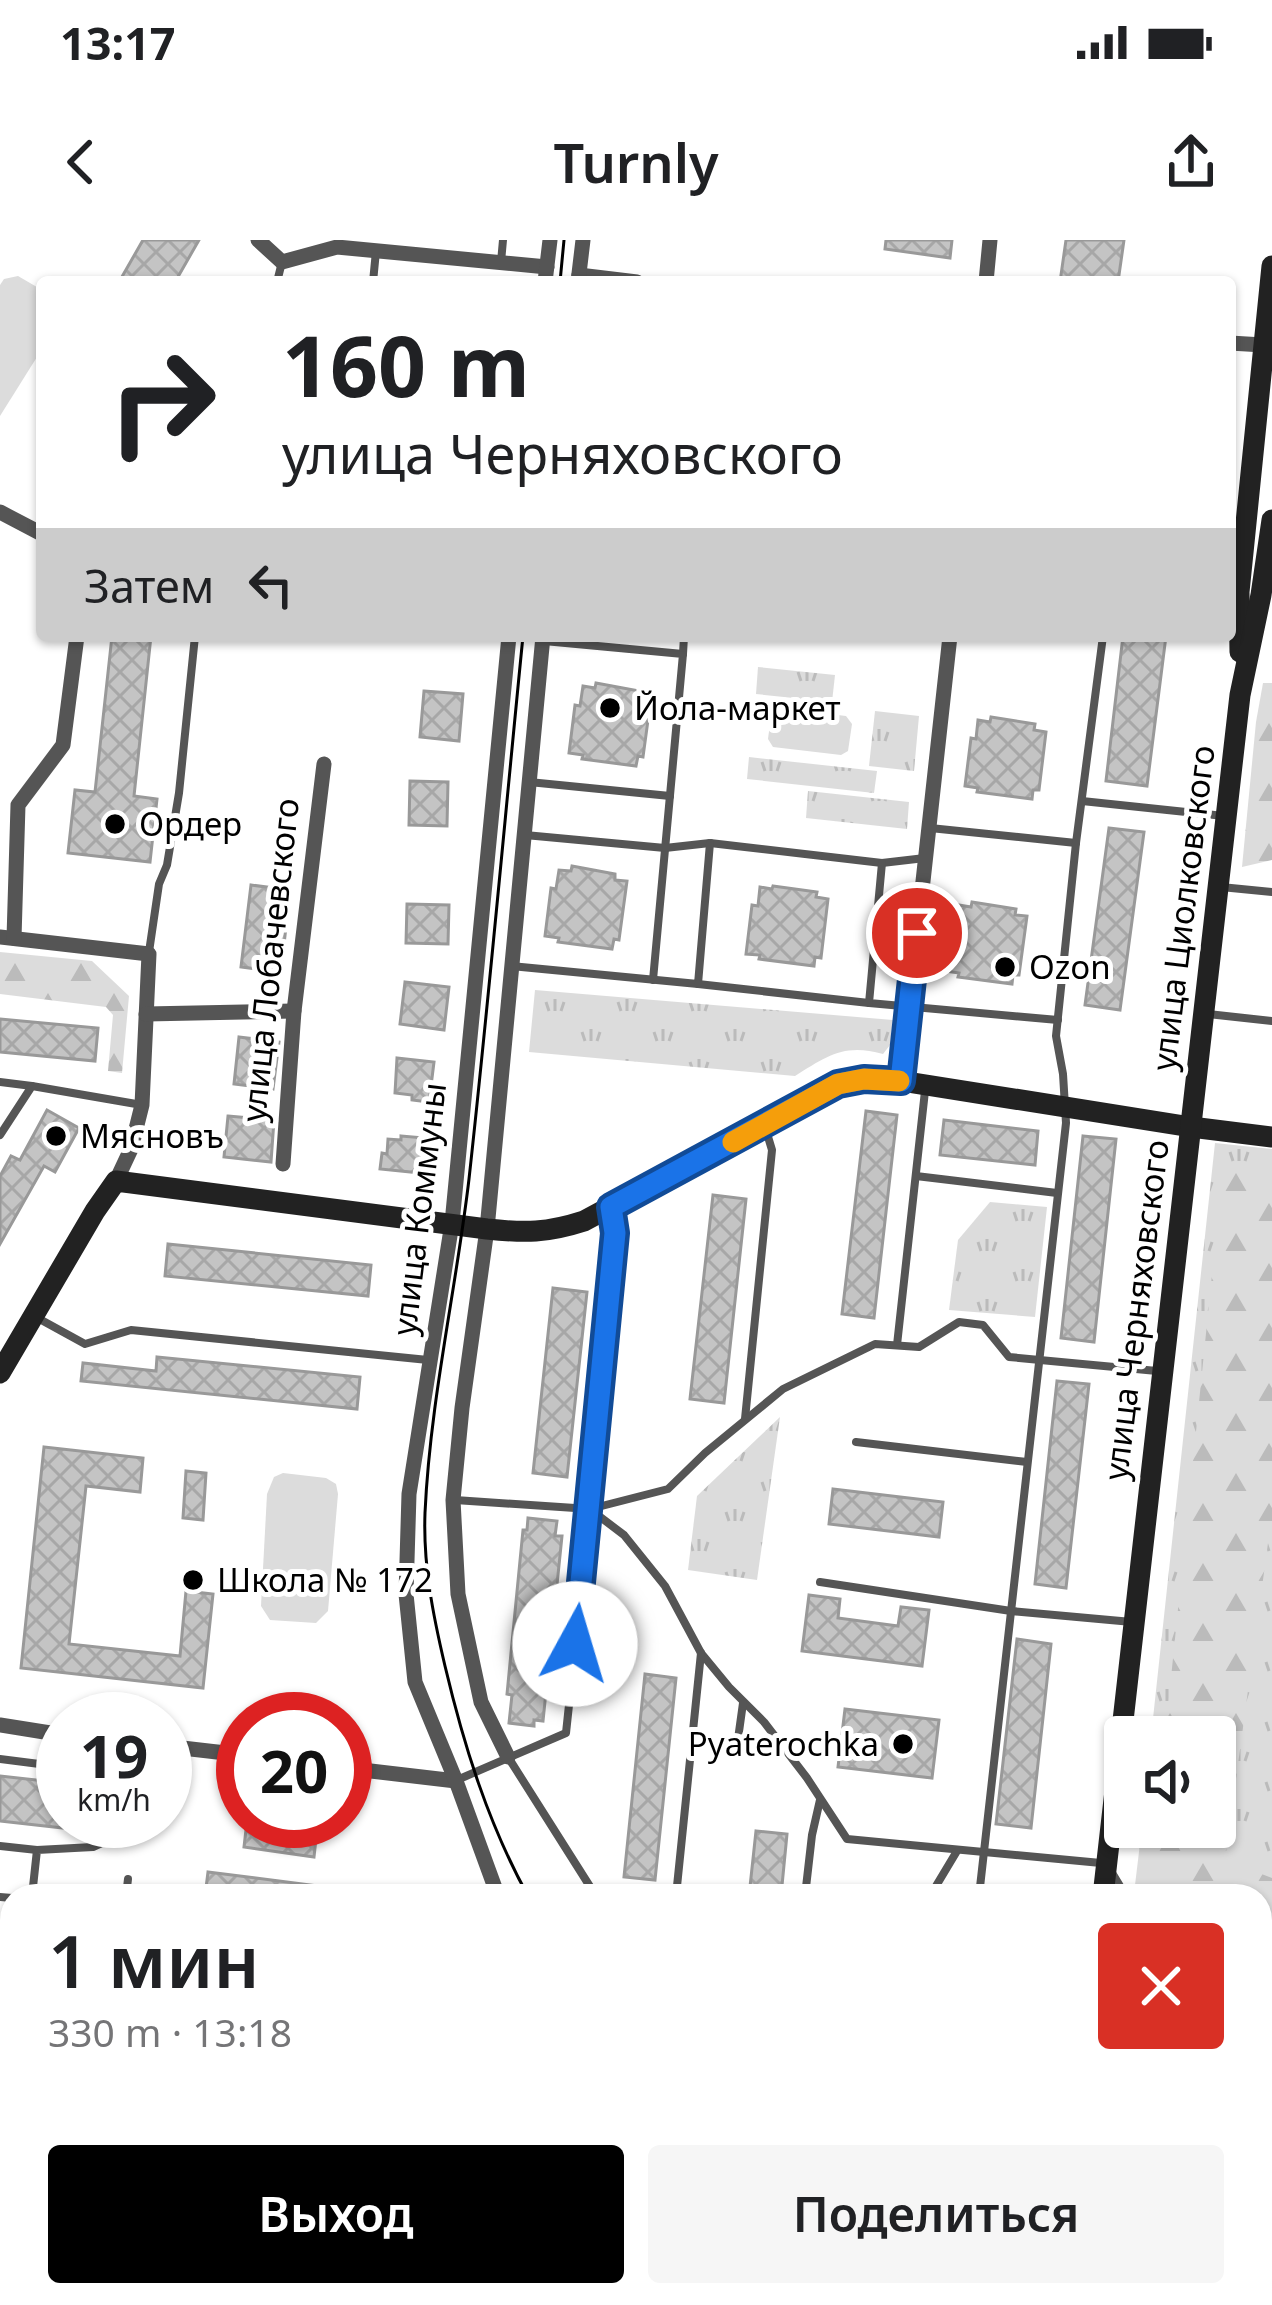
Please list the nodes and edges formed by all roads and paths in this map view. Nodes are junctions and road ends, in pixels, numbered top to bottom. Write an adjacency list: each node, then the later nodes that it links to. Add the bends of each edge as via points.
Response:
1 (258, 240): 7 (street)
2 (503, 240): 8 (lane)
3 (550, 240): 10 (street)
4 (583, 240): 13 (street)
5 (990, 240): 14 (street)
6 (385, 247): 7 (street); 8 (street); 12 (lane)
7 (282, 262): 11 (lane)
8 (501, 262): 10 (street)
9 (1272, 266): 16 (main road, улица Циолковского)
10 (546, 274)
11 (278, 276)
12 (376, 276)
13 (579, 276)
14 (987, 276)
15 (1236, 343): 16 (street)
16 (1263, 345): 30 (main road, улица Циолковского, via 1239,592)
17 (0, 512): 19 (street)
18 (1272, 520): 20 (main road, улица Циолковского)
19 (36, 531)
20 (1267, 596): 30 (main road, улица Циолковского)
21 (76, 642): 45 (street, via 64,745 19,805)
22 (194, 642): 46 (lane, via 179,793)
23 (509, 642): 72 (street, улица Коммуны)
24 (543, 642): 32 (street, улица Коммуны)
25 (578, 642): 29 (lane)
26 (684, 642): 29 (lane)
27 (949, 642): 36 (street)
28 (1101, 642): 34 (lane)
29 (683, 654): 33 (lane)
30 (1240, 695): 35 (main road, улица Циолковского)
31 (324, 764): 52 (street, улица Лобачевского)
32 (529, 782): 33 (lane); 37 (street, улица Коммуны)
33 (670, 796): 40 (lane)
34 (1082, 801): 35 (lane); 39 (lane)
35 (1228, 816): 43 (main road, улица Циолковского)
36 (930, 828): 39 (lane); 41 (street)
37 (524, 835): 40 (lane); 47 (street, улица Коммуны)
38 (710, 843): 40 (lane); 42 (lane); 49 (lane)
39 (1076, 843): 55 (lane)
40 (665, 848): 48 (lane)
41 (925, 858): 42 (lane); 51 (street)
42 (882, 863): 50 (lane)
43 (1220, 886): 44 (lane); 53 (main road, улица Циолковского)
44 (1272, 892)
45 (7, 938): 46 (street)
46 (149, 954): 54 (street)
47 (510, 966): 48 (lane); 72 (street, улица Коммуны)
48 (652, 980): 49 (lane)
49 (698, 984): 50 (lane)
50 (869, 1003): 51 (lane)
51 (909, 1008): 55 (lane); 57 (street)
52 (294, 1011): 54 (street); 67 (street, улица Лобачевского)
53 (1205, 1013): 56 (lane); 64 (main road, улица Циолковского)
54 (146, 1014): 61 (street)
55 (1058, 1020): 62 (lane)
56 (1272, 1021)
57 (901, 1081): 59 (main road, улица Черняховского); 63 (main road, улица Черняховского, via 838,1084)
58 (0, 1082): 60 (lane)
59 (926, 1085): 62 (main road, улица Черняховского); 68 (lane)
60 (32, 1086): 61 (lane); 65 (lane)
61 (142, 1105): 69 (street)
62 (1063, 1105): 64 (main road, улица Черняховского); 70 (lane)
63 (764, 1126): 71 (main road, улица Черняховского); 79 (lane, via 772,1150)
64 (1191, 1127): 66 (main road); 77 (main road, улица Черняховского)
65 (0, 1135)
66 (1272, 1137)
67 (283, 1164)
68 (916, 1176): 70 (lane); 74 (lane)
69 (116, 1181): 72 (main road); 73 (main road)
70 (1057, 1193): 76 (lane)
71 (611, 1207): 72 (main road, улица Черняховского, via 530,1234); 83 (lane)
72 (471, 1226): 75 (street, улица Коммуны); 82 (street, улица Коммуны)
73 (33, 1315): 75 (lane, via 86,1344 131,1330); 78 (main road)
74 (897, 1346): 76 (lane, via 919,1347 958,1322 970,1323 983,1325 1009,1357); 79 (lane, via 875,1344 822,1369)
75 (431, 1360): 96 (street, улица Коммуны, via 409,1494 406,1594 415,1682)
76 (1038, 1361): 77 (lane); 81 (lane)
77 (1163, 1371): 86 (main road, улица Черняховского)
78 (0, 1372)
79 (745, 1420): 83 (lane, via 668,1489)
80 (856, 1442): 81 (lane)
81 (1027, 1462): 85 (lane)
82 (453, 1500): 83 (lane); 92 (street, улица Коммуны, via 458,1594 481,1702)
83 (590, 1509): 87 (lane, via 624,1535 664,1586); 92 (lane, via 566,1733)
84 (820, 1582): 85 (lane)
85 (1011, 1611): 86 (lane); 102 (lane)
86 (1133, 1622): 103 (main road, улица Черняховского)
87 (701, 1653): 88 (lane); 109 (lane)
88 (743, 1702): 91 (lane); 97 (lane)
89 (0, 1725): 90 (street)
90 (36, 1731)
91 (738, 1738)
92 (508, 1757): 96 (lane); 108 (lane)
93 (0, 1759): 94 (lane)
94 (36, 1764)
95 (372, 1771): 96 (street)
96 (456, 1781): 107 (street, улица Коммуны)
97 (820, 1799): 101 (lane, via 847,1839); 110 (lane)
98 (0, 1846): 100 (lane)
99 (74, 1848): 100 (lane)
100 (37, 1850): 105 (lane)
101 (956, 1851): 102 (lane); 111 (lane)
102 (984, 1853): 103 (lane); 112 (lane)
103 (1106, 1863): 113 (main road, улица Черняховского); 114 (lane)
104 (128, 1879): 106 (lane)
105 (33, 1884)
106 (127, 1884)
107 (494, 1884)
108 (588, 1884)
109 (677, 1884)
110 (806, 1884)
111 (937, 1884)
112 (980, 1884)
113 (1104, 1884)
114 (1119, 1884)

